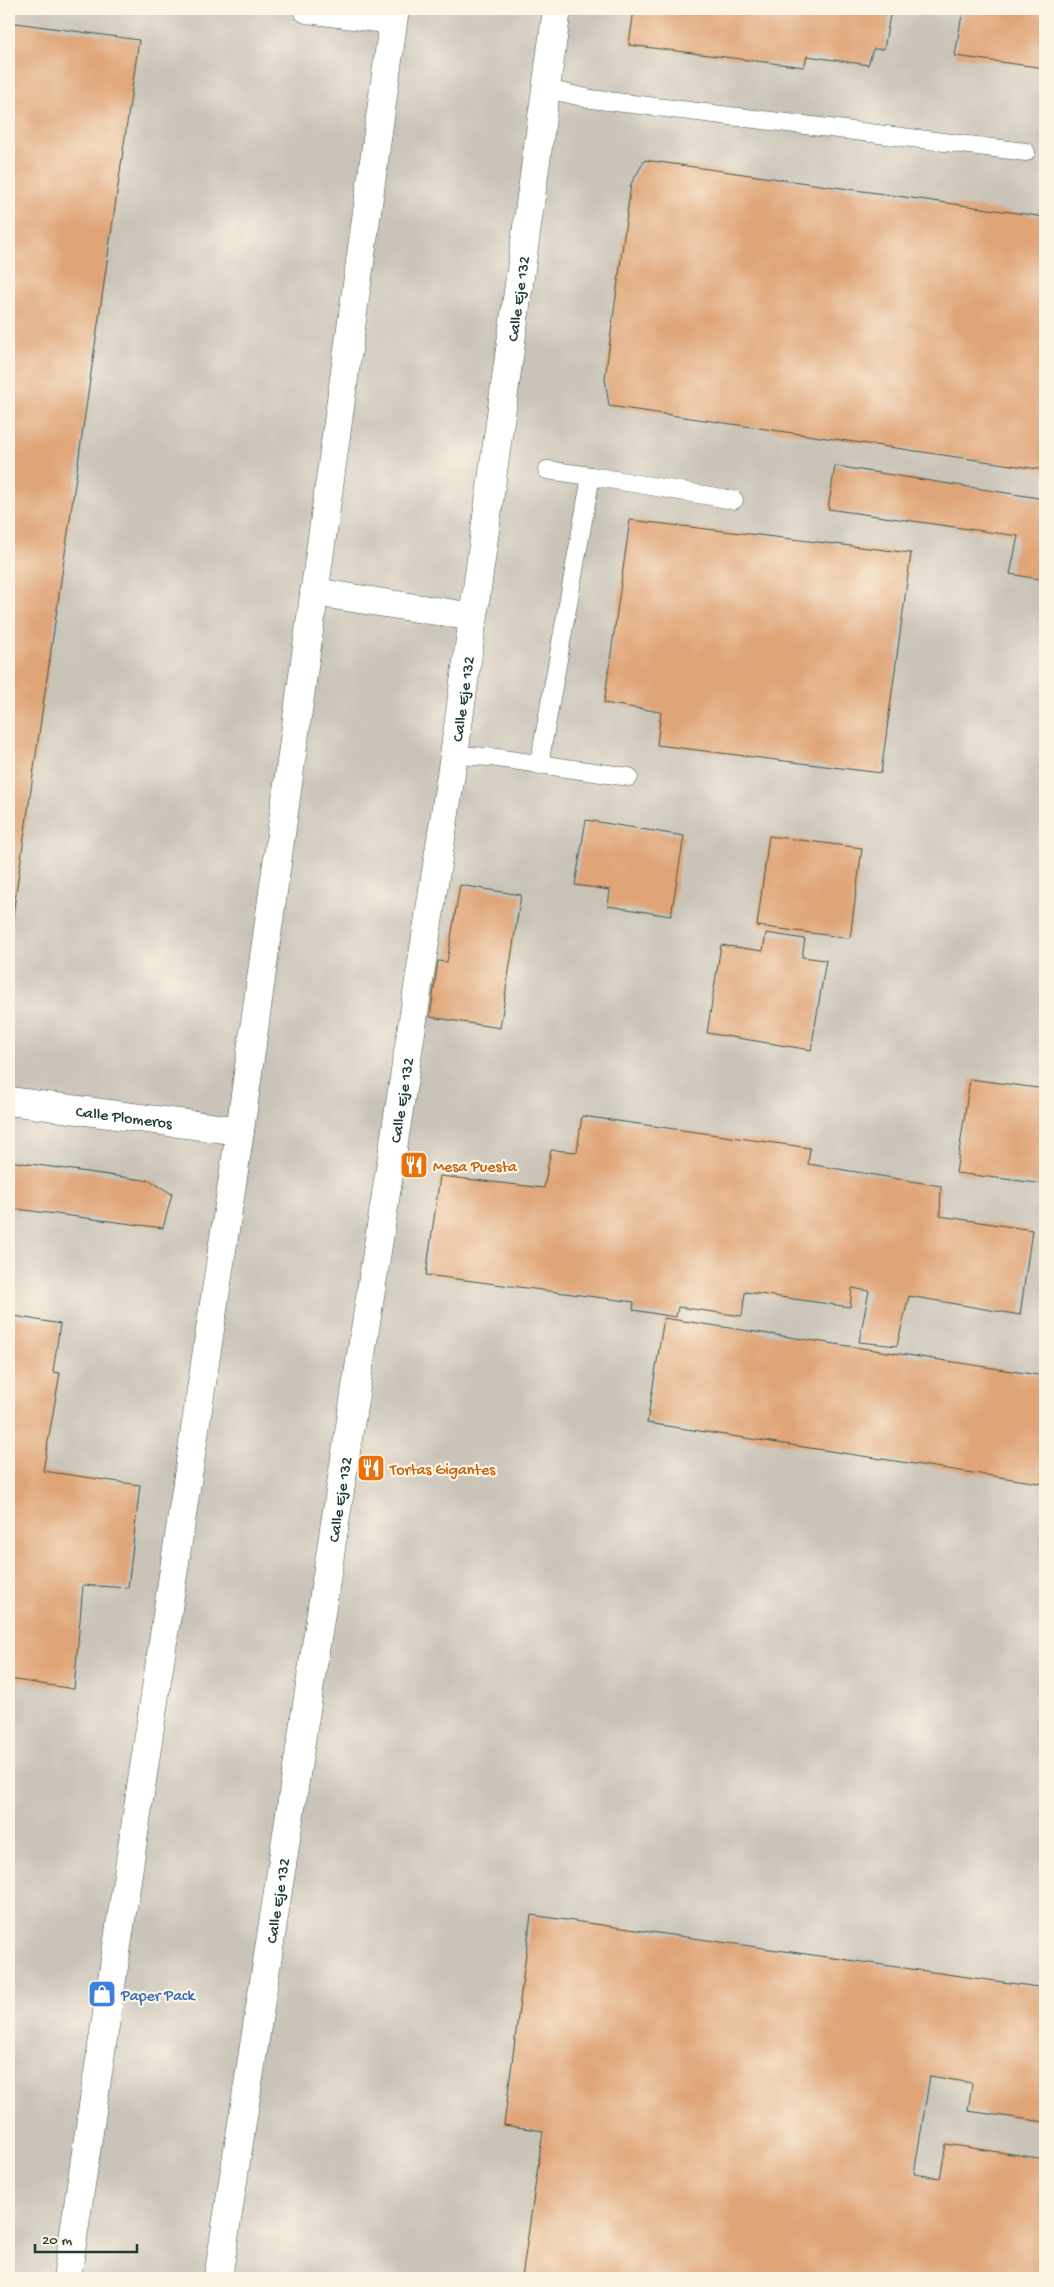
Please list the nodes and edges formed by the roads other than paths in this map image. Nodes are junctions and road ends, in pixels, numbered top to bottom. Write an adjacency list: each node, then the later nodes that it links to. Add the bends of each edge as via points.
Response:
1 (307, 9): 3 (street)
2 (557, 9): 4 (street, Calle Eje 132)
3 (394, 14): 9 (street)
4 (546, 89): 5 (lane, via 591,99); 10 (street, Calle Eje 132)
5 (1026, 152)
6 (547, 470): 7 (lane)
7 (592, 476): 8 (lane); 12 (lane)
8 (734, 500)
9 (314, 592): 10 (street); 15 (street)
10 (474, 618): 11 (street, Calle Eje 132)
11 (454, 755): 12 (lane, via 490,757); 17 (street, Calle Eje 132)
12 (539, 766): 13 (lane)
13 (629, 777)
14 (9, 1101): 15 (street, Calle Plomeros)
15 (240, 1131): 16 (street)
16 (67, 2278)
17 (218, 2278)

